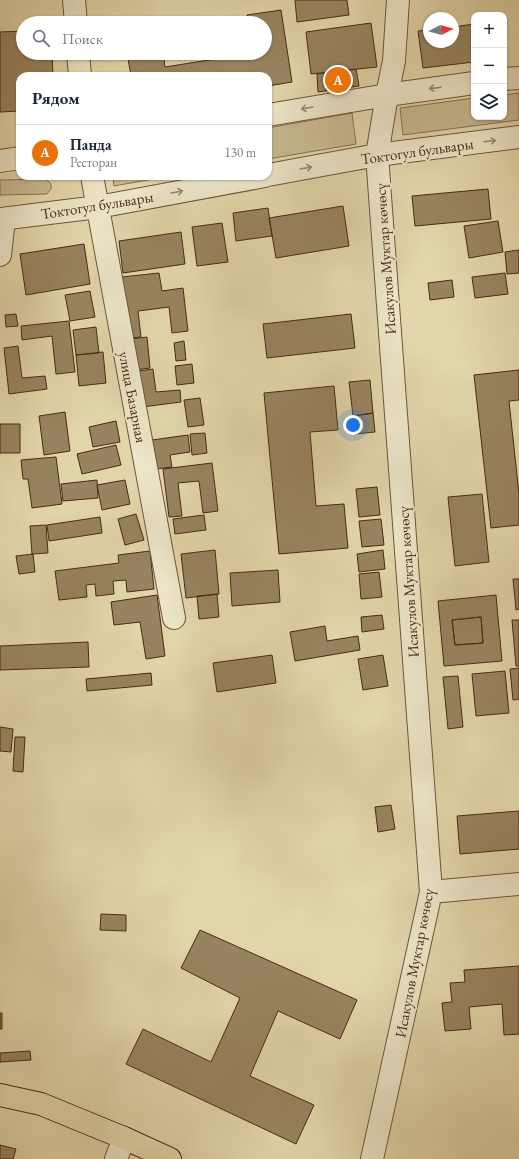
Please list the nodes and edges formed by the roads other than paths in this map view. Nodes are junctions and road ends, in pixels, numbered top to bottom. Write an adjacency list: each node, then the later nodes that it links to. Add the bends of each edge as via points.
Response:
1 (74, 0): 3 (street)
2 (398, 0): 9 (street, Исакулов Муктар көчөсү, via 394,61)
3 (75, 16)
4 (79, 60): 5 (street)
5 (80, 72)
6 (519, 78): 7 (street)
7 (507, 80)
8 (471, 83): 9 (street, one-way to 9)
9 (386, 95): 10 (street, one-way to 10); 12 (street, Исакулов Муктар көчөсү)
10 (272, 114)
11 (519, 137): 12 (street, Токтогул бульвары, one-way to 11)
12 (377, 155): 15 (street, Токтогул бульвары, one-way to 12); 23 (street, Исакулов Муктар көчөсү)
13 (16, 159): 14 (street)
14 (0, 161)
15 (272, 174)
16 (93, 180): 18 (street, улица Базарная)
17 (243, 180): 18 (street, Токтогул бульвары, one-way to 17)
18 (98, 207): 19 (street, Токтогул бульвары); 21 (street, улица Базарная)
19 (2, 219): 20 (street)
20 (0, 255)
21 (174, 618)
22 (519, 884): 23 (street)
23 (431, 892): 28 (street, Исакулов Муктар көчөсү)
24 (0, 1095): 25 (main road, via 41,1104)
25 (124, 1138): 26 (street); 27 (main road)
26 (116, 1159)
27 (170, 1159)
28 (372, 1159)

